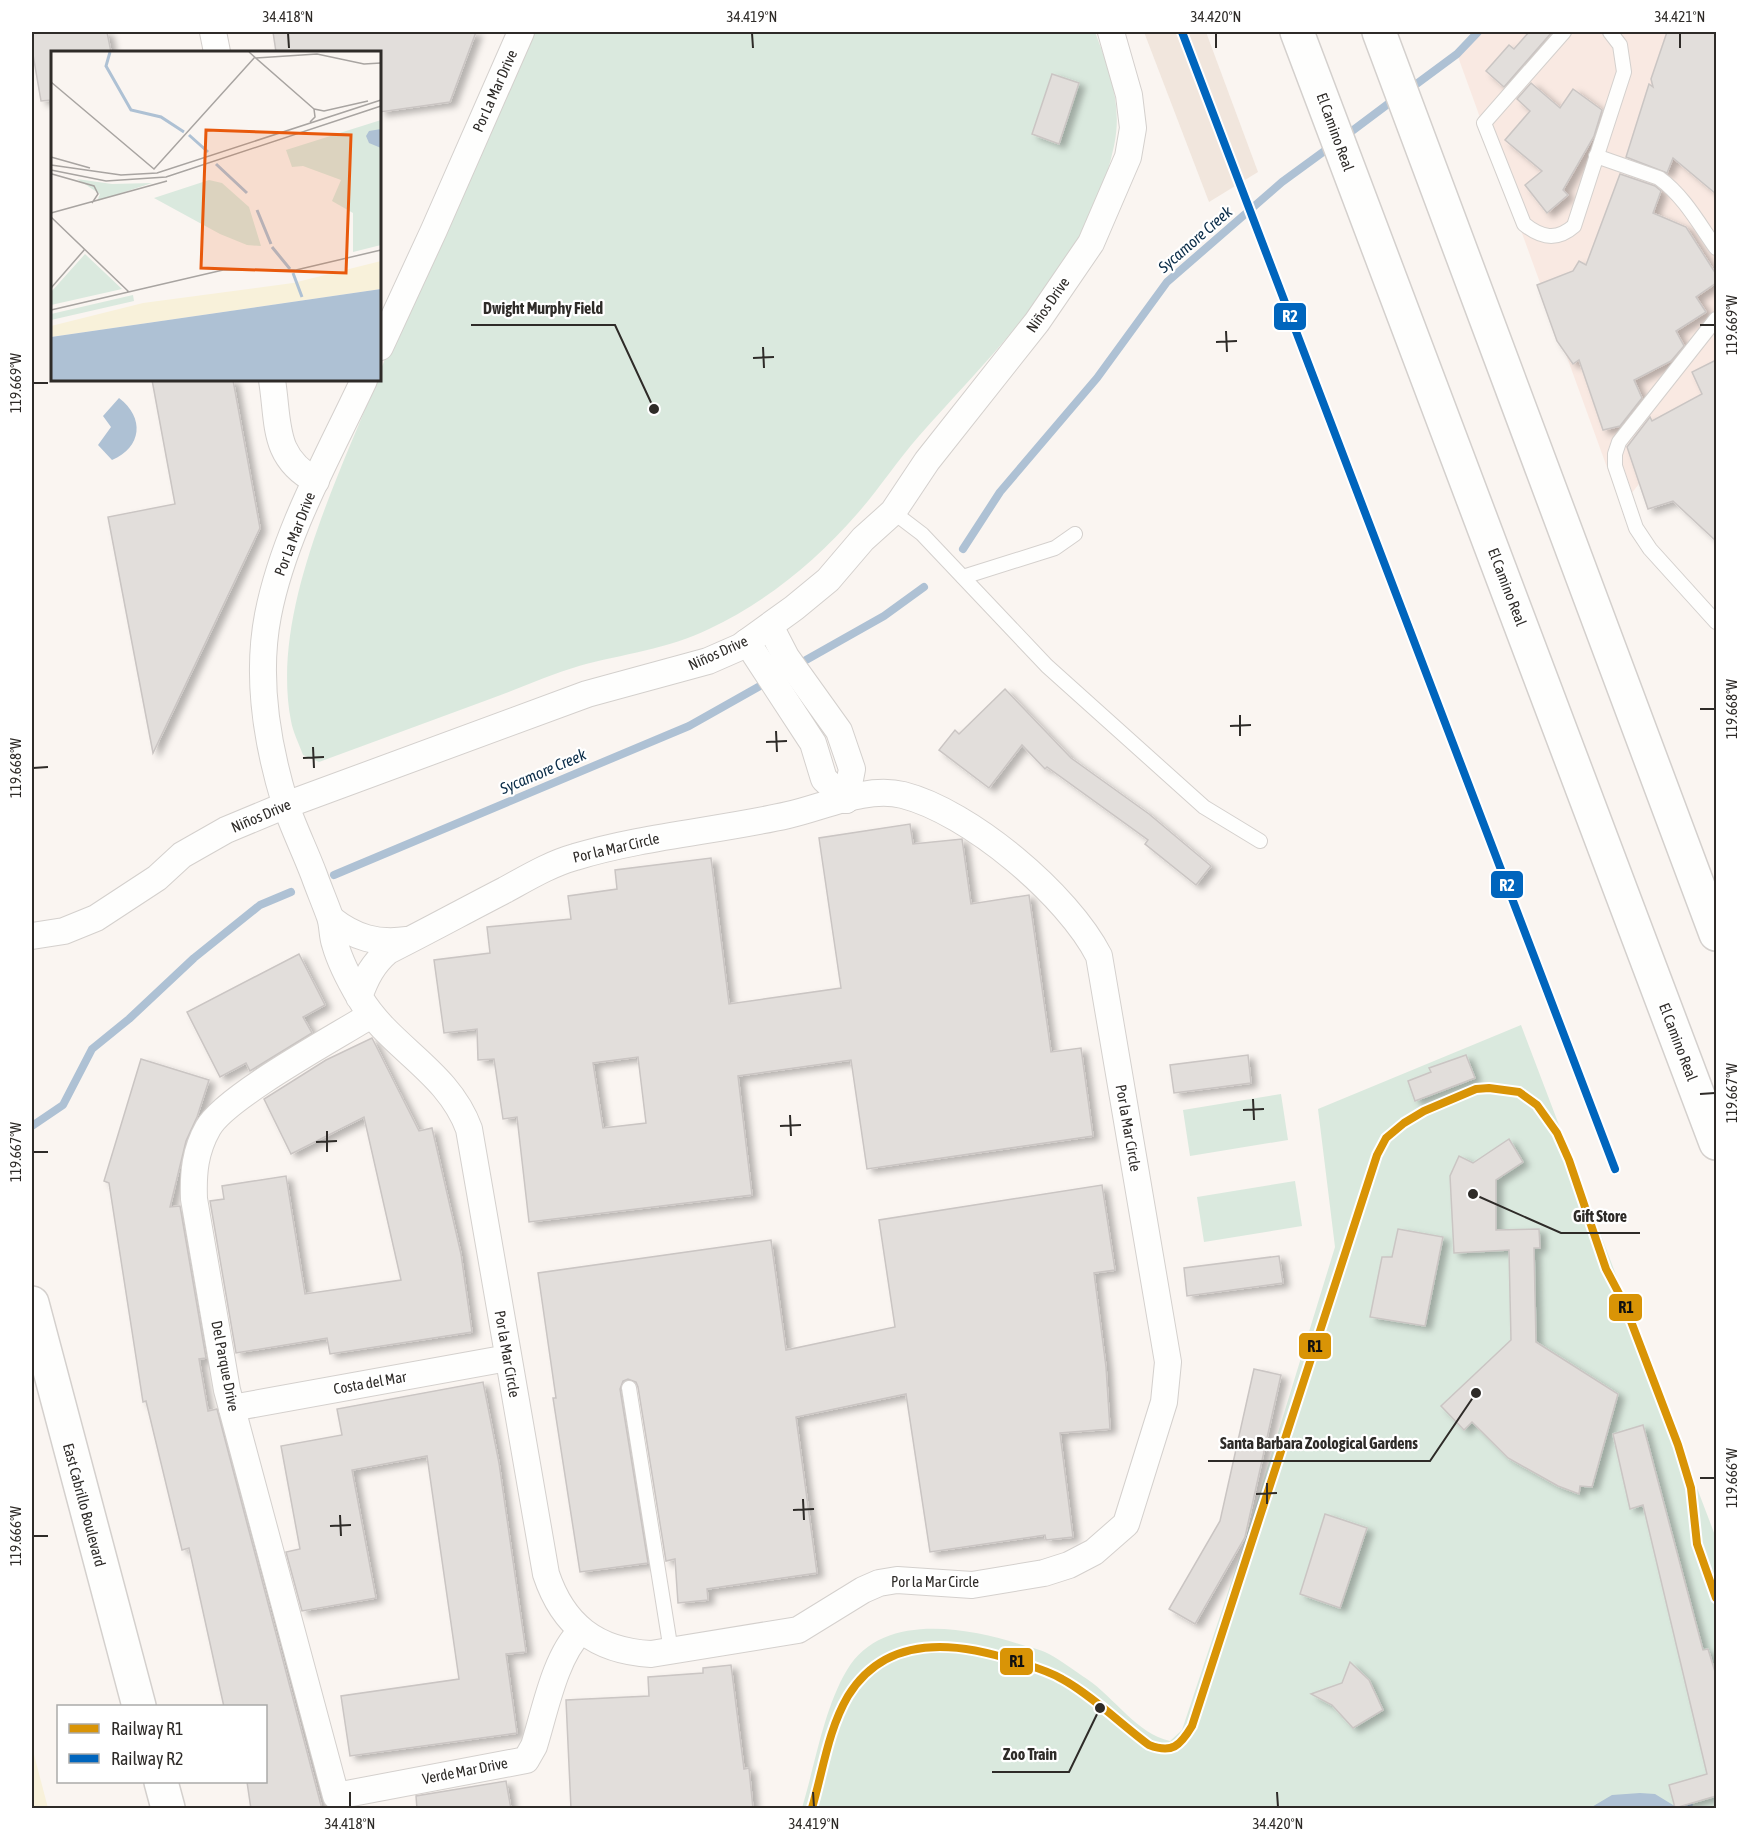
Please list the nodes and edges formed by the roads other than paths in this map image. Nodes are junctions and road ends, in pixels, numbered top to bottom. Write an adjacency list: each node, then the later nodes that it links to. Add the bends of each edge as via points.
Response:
1 (213, 32): 8 (street)
2 (521, 32): 12 (street, Por La Mar Drive)
3 (1111, 32): 16 (street, Niños Drive, via 1129,95 1133,128 1128,157 1111,203 1091,243 1037,322 927,461)
4 (1379, 32): 26 (main road)
5 (1564, 32): 9 (lane, via 1484,123 1524,224 1535,234 1564,235 1574,226)
6 (1610, 32): 9 (lane, via 1620,45 1624,72)
7 (1302, 45): 30 (main road, El Camino Real)
8 (217, 51)
9 (1596, 156): 10 (lane, via 1668,185)
10 (1716, 248)
11 (1716, 319): 19 (lane, via 1619,442 1615,454 1615,466 1636,528)
12 (381, 345)
13 (272, 381): 15 (street, via 287,459 298,472)
14 (364, 381): 15 (street, Por La Mar Drive)
15 (316, 481): 23 (street, Por La Mar Drive, via 281,566 268,616 265,647 265,706)
16 (893, 512): 18 (lane, via 922,534); 20 (street, Niños Drive, via 863,539 828,580)
17 (1075, 534): 18 (lane, via 1055,548)
18 (963, 577): 24 (lane, via 1047,666 1204,807)
19 (1716, 622)
20 (770, 626): 21 (street, Niños Drive); 22 (street, via 786,657 838,731 852,769)
21 (747, 642): 22 (street, via 813,743 824,779); 23 (street, Niños Drive, via 708,661 587,694)
22 (846, 800): 28 (street, Por la Mar Circle, via 572,857); 36 (street, Por la Mar Circle, via 872,793 902,795 936,807 1043,882 1075,916 1092,942 1099,956 1168,1362 1164,1402 1126,1524 1094,1552 1069,1565 972,1585 897,1580 879,1583 798,1630)
23 (286, 805): 25 (street, Por la Mar Circle); 27 (street, Niños Drive, via 226,830 182,855 157,878 96,918 64,931)
24 (1260, 840)
25 (330, 917): 28 (street, via 362,938 387,943); 29 (street, Por la Mar Circle, via 334,942)
26 (1716, 934)
27 (32, 936)
28 (411, 939): 29 (street, Por la Mar Circle, via 376,961 366,977)
29 (365, 1006): 32 (street, Por la Mar Circle, via 442,1082 463,1112); 34 (street, Del Parque Drive, via 229,1104 208,1127 196,1154 194,1199)
30 (1716, 1143)
31 (32, 1303): 37 (main road, East Cabrillo Boulevard)
32 (508, 1358): 34 (street, Costa del Mar); 35 (street, Por la Mar Circle, via 546,1574 558,1604)
33 (629, 1388): 36 (lane)
34 (232, 1408): 39 (street, Del Parque Drive)
35 (581, 1631): 36 (street, Por la Mar Circle, via 619,1650 651,1654); 39 (street, Verde Mar Drive, via 564,1654 526,1760)
36 (671, 1651)
37 (138, 1705)
38 (160, 1783): 40 (main road)
39 (336, 1796)
40 (168, 1809)

